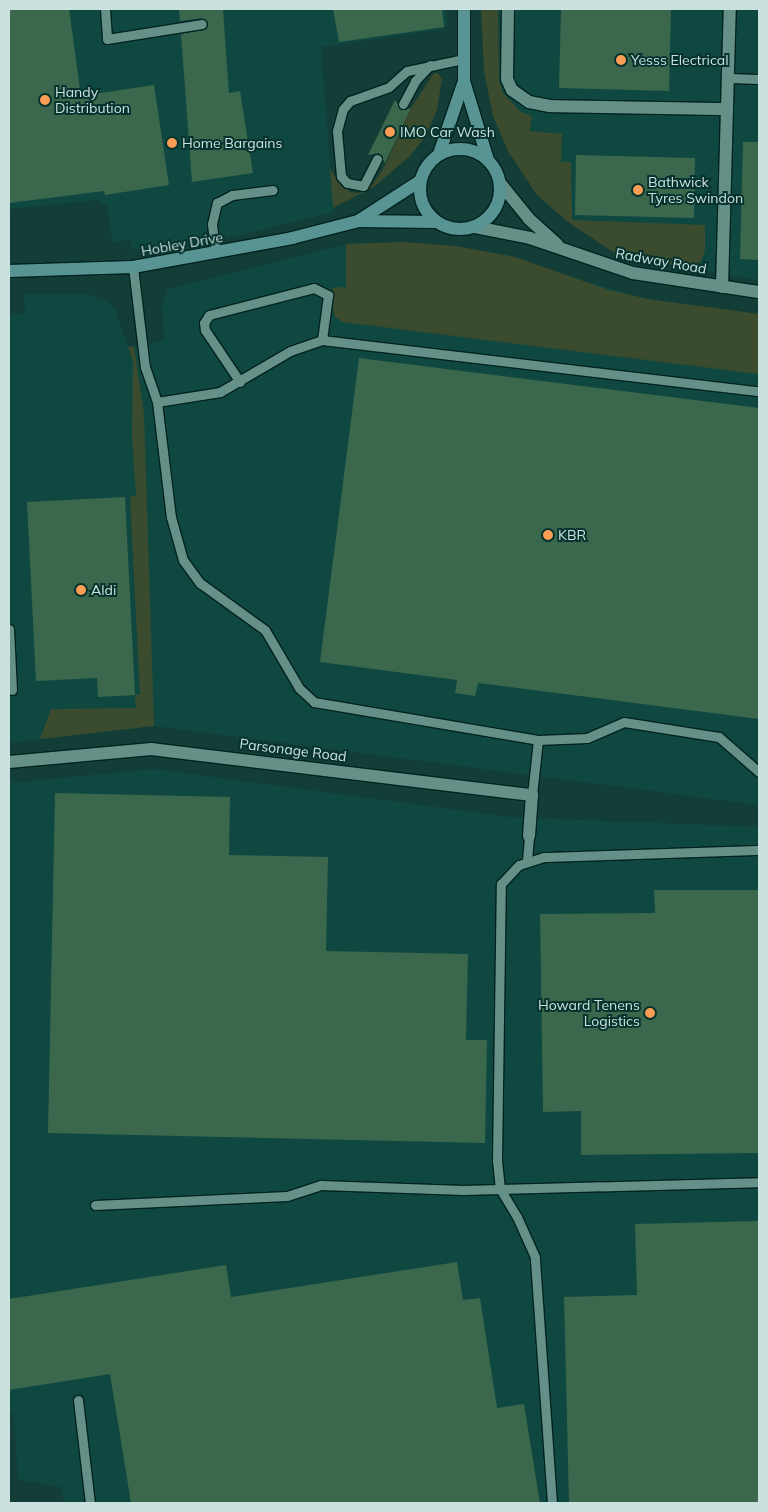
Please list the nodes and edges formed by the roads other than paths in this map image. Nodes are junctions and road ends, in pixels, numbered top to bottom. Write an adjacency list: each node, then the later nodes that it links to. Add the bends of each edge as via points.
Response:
1 (105, 9): 5 (lane, via 107,39)
2 (464, 9): 6 (main road)
3 (508, 9): 12 (street, via 507,78 512,90 529,102 550,106)
4 (730, 9): 8 (street)
5 (202, 24)
6 (463, 59): 7 (lane); 10 (main road)
7 (430, 65): 11 (lane, via 415,81); 14 (lane, via 407,71 389,88 350,101 338,121 340,168 347,183 363,186)
8 (728, 78): 9 (lane); 12 (street)
9 (759, 79)
10 (464, 81): 13 (main road); 15 (main road)
11 (403, 104)
12 (727, 109): 26 (street)
13 (439, 154): 15 (main road, via 465,149); 16 (main road, via 429,162)
14 (377, 159)
15 (488, 160): 17 (main road)
16 (420, 181): 19 (main road, Hobley Drive); 20 (main road, via 421,200)
17 (500, 184): 21 (main road, via 495,209); 22 (street, Radway Road, via 529,219)
18 (273, 190): 23 (lane, via 232,195 217,203 212,224)
19 (358, 222): 20 (main road, Hobley Drive); 23 (main road, Hobley Drive)
20 (436, 222): 21 (main road, via 462,230)
21 (475, 227): 22 (street, Radway Road)
22 (561, 248): 26 (street, Radway Road, via 599,264 633,273)
23 (216, 253): 24 (main road, Hobley Drive)
24 (133, 268): 25 (main road, Hobley Drive); 31 (lane, via 145,367)
25 (9, 271)
26 (722, 287): 27 (street, Radway Road)
27 (759, 292)
28 (322, 340): 29 (lane, via 290,351); 29 (lane, via 328,295 314,288 209,315 204,323 205,330); 30 (lane)
29 (240, 382): 31 (lane, via 205,396)
30 (759, 391)
31 (157, 402): 34 (lane, via 171,517 183,560 200,583 264,630 306,697 321,705)
32 (9, 629): 33 (lane)
33 (12, 690)
34 (538, 740): 36 (lane, via 588,738 624,722 719,737); 37 (lane)
35 (9, 762): 37 (street, Parsonage Road, via 151,749)
36 (759, 772)
37 (532, 794): 38 (street)
38 (529, 836): 40 (lane)
39 (759, 850): 40 (lane, via 563,854)
40 (527, 860): 42 (lane, via 509,873 502,884 499,904 497,1160)
41 (759, 1182): 42 (lane)
42 (500, 1189): 43 (lane, via 321,1185 287,1196); 46 (lane, via 535,1257)
43 (95, 1205)
44 (78, 1400): 45 (lane)
45 (90, 1503)
46 (552, 1503)

